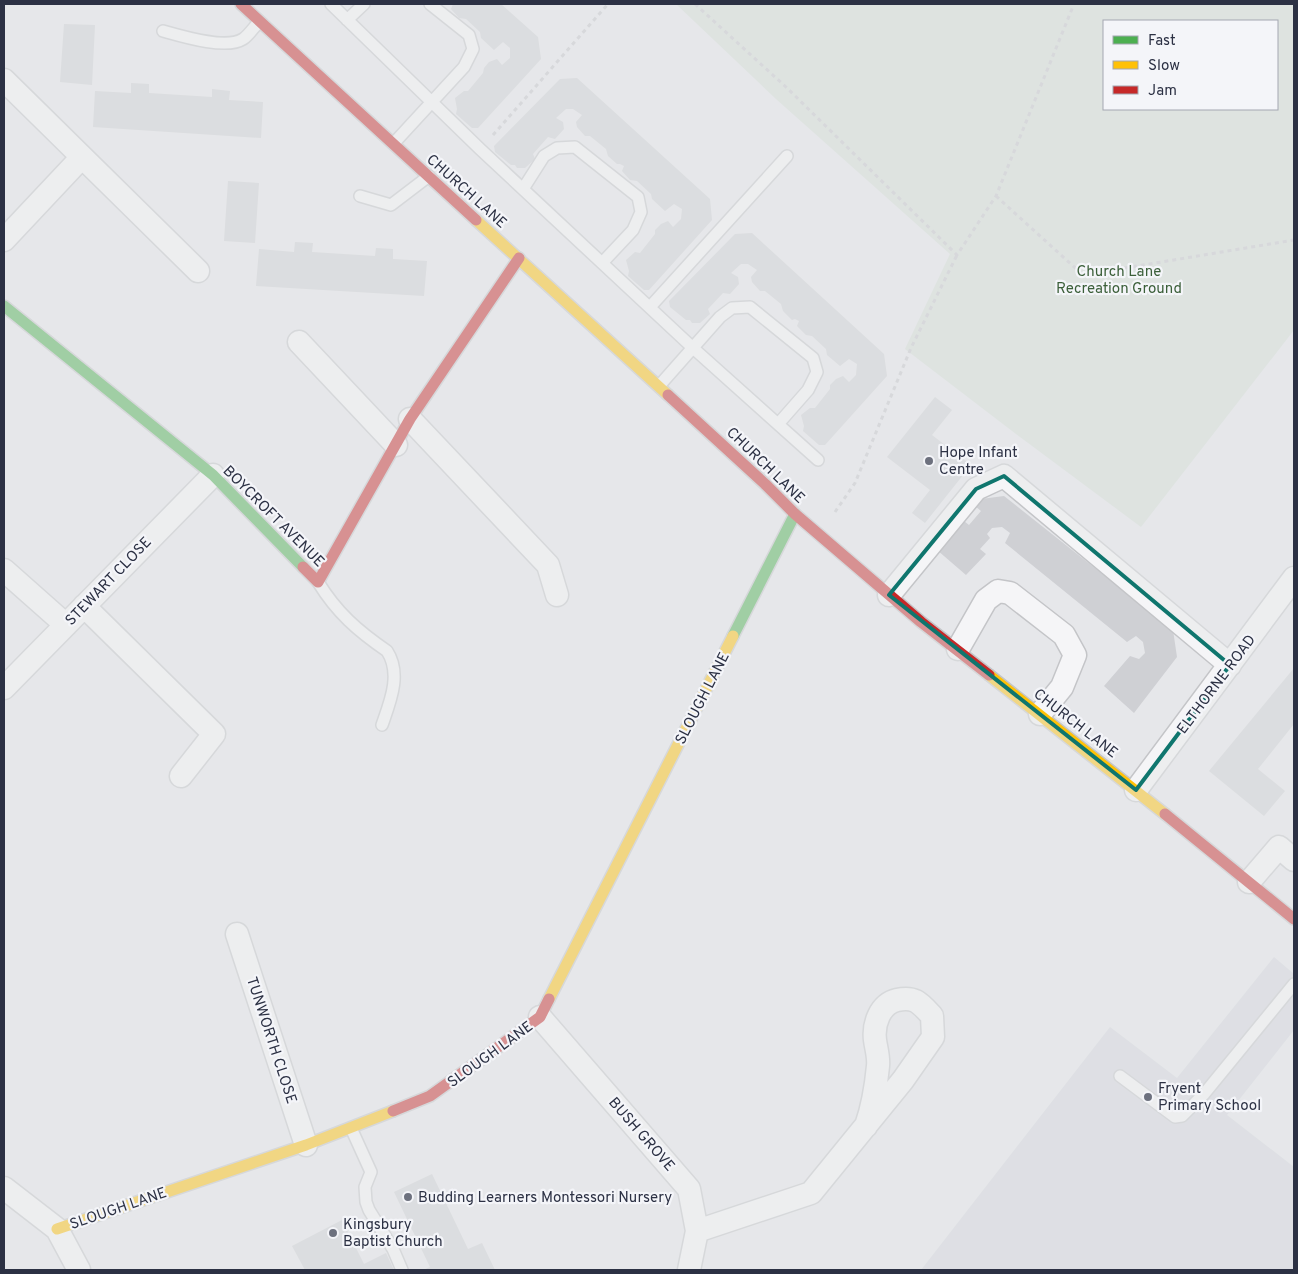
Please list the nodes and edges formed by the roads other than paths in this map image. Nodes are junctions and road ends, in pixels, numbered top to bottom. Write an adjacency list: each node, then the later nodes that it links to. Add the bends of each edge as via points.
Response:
1 (242, 4): 6 (street, CHURCH LANE)
2 (331, 4): 5 (lane)
3 (364, 4): 5 (lane)
4 (430, 4): 9 (lane, via 469,35 472,49 464,67)
5 (347, 20): 9 (lane)
6 (259, 22): 7 (lane, via 243,39 226,42 199,41); 10 (street, CHURCH LANE)
7 (163, 31)
8 (4, 80): 12 (street)
9 (432, 102): 10 (lane); 14 (lane)
10 (394, 144): 13 (street, CHURCH LANE)
11 (788, 156): 21 (lane)
12 (82, 157): 16 (street); 19 (street)
13 (429, 176): 15 (lane, via 392,205); 17 (street, CHURCH LANE)
14 (523, 189): 18 (lane); 18 (lane, via 544,156 557,148 575,147 638,198 642,212 633,230)
15 (360, 196)
16 (4, 240)
17 (519, 258): 24 (street, CHURCH LANE); 25 (street, BOYCROFT AVENUE)
18 (602, 263): 21 (lane)
19 (198, 270)
20 (4, 306): 29 (street, BOYCROFT AVENUE)
21 (650, 307): 23 (lane)
22 (299, 342): 27 (street)
23 (693, 348): 24 (lane); 26 (lane); 26 (lane, via 732,308 750,307 813,358 817,372 808,390)
24 (659, 387): 30 (street, CHURCH LANE)
25 (410, 419): 27 (street, BOYCROFT AVENUE); 34 (street, via 548,565)
26 (778, 423): 28 (lane)
27 (396, 445): 33 (street, BOYCROFT AVENUE)
28 (818, 460)
29 (213, 475): 33 (street, BOYCROFT AVENUE); 36 (street, STEWART CLOSE)
30 (795, 514): 35 (street, CHURCH LANE); 50 (street, SLOUGH LANE)
31 (4, 570): 37 (street)
32 (1294, 578): 39 (street, ELTHORNE ROAD)
33 (318, 582): 42 (lane, via 346,619 387,651 391,658 395,681)
34 (557, 595)
35 (889, 595): 38 (street, CHURCH LANE); 39 (street, via 976,488 1004,476)
36 (84, 606): 37 (street, STEWART CLOSE); 43 (street, via 214,734)
37 (66, 625): 40 (street, STEWART CLOSE)
38 (958, 650): 41 (street, CHURCH LANE); 41 (street, via 986,600 998,591 1010,593 1064,635 1075,655 1062,687)
39 (1230, 665): 44 (street, ELTHORNE ROAD)
40 (4, 688)
41 (1040, 714): 44 (street, CHURCH LANE)
42 (382, 725)
43 (181, 776)
44 (1136, 790): 46 (street, CHURCH LANE)
45 (1294, 860): 46 (street, via 1279,847)
46 (1248, 882): 47 (street, CHURCH LANE)
47 (1294, 919)
48 (237, 934): 54 (street, TUNWORTH CLOSE)
49 (1294, 984): 51 (lane, via 1204,1094 1182,1116 1175,1117)
50 (540, 1017): 53 (street, SLOUGH LANE, via 430,1096); 57 (street, BUSH GROVE, via 689,1189)
51 (1120, 1076)
52 (866, 1126): 52 (street, via 933,1037 932,1016 918,1001 906,998 891,1001 879,1013 874,1038 879,1063 874,1100); 57 (street, via 811,1193)
53 (351, 1128): 54 (street, SLOUGH LANE); 59 (lane, via 371,1172 365,1187 366,1202)
54 (306, 1145): 56 (street, SLOUGH LANE)
55 (4, 1188): 56 (street, SLOUGH LANE)
56 (57, 1229): 58 (street)
57 (697, 1231): 60 (street, BUSH GROVE)
58 (79, 1270)
59 (402, 1270)
60 (689, 1270)

